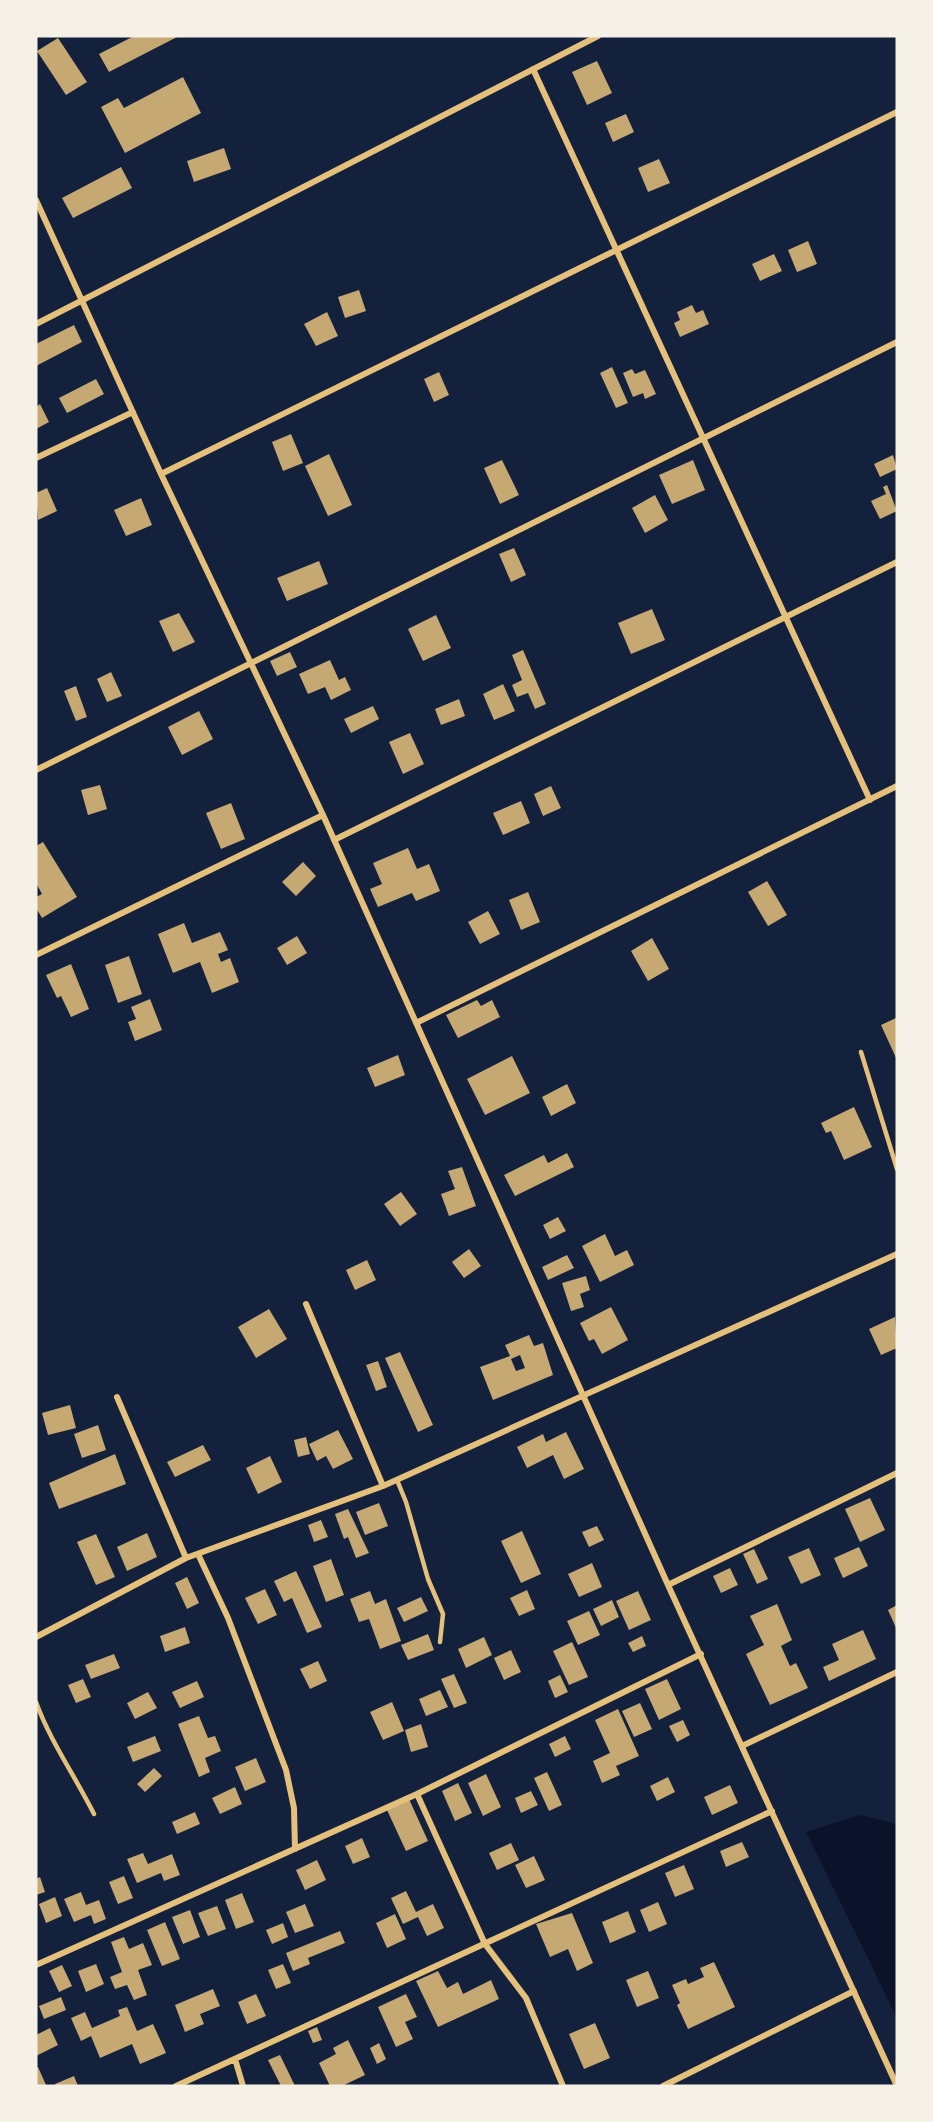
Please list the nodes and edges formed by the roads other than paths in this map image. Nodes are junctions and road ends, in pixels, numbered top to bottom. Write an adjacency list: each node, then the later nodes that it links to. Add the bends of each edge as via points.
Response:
1 (598, 36): 2 (street)
2 (533, 69): 5 (street); 6 (street)
3 (897, 112): 5 (street)
4 (36, 200): 6 (street)
5 (617, 250): 10 (street); 12 (street)
6 (83, 302): 7 (street); 9 (street)
7 (36, 324)
8 (897, 342): 10 (street)
9 (133, 412): 11 (street); 12 (street)
10 (703, 437): 14 (street); 15 (street)
11 (36, 458)
12 (161, 474): 15 (street)
13 (897, 562): 14 (street)
14 (786, 617): 18 (street); 20 (street)
15 (251, 664): 16 (street); 19 (street)
16 (36, 770)
17 (897, 786): 18 (street)
18 (870, 800): 22 (street)
19 (323, 815): 20 (street); 21 (street)
20 (334, 840): 22 (street)
21 (36, 955)
22 (416, 1023): 28 (street)
23 (861, 1052): 24 (lane)
24 (897, 1168)
25 (897, 1254): 28 (street)
26 (306, 1304): 31 (street)
27 (117, 1396): 33 (street)
28 (583, 1396): 30 (street); 34 (street)
29 (897, 1473): 34 (street)
30 (397, 1480): 31 (street); 36 (lane, via 428,1580 443,1614)
31 (383, 1486): 32 (street)
32 (198, 1554): 33 (street); 44 (street, via 228,1618 286,1770 292,1795)
33 (186, 1558): 35 (street)
34 (668, 1585): 37 (street)
35 (36, 1637)
36 (440, 1642)
37 (700, 1654): 40 (street); 41 (street)
38 (897, 1672): 40 (street)
39 (36, 1702): 43 (lane, via 52,1741 75,1775)
40 (742, 1746): 42 (street)
41 (417, 1794): 44 (street); 45 (street)
42 (772, 1810): 45 (street); 47 (street)
43 (93, 1814)
44 (295, 1849): 46 (street)
45 (485, 1944): 48 (street); 51 (street, via 526,1998)
46 (36, 1965)
47 (854, 1991): 52 (street); 53 (street)
48 (235, 2059): 49 (street); 50 (street)
49 (176, 2086)
50 (243, 2086)
51 (563, 2086)
52 (663, 2086)
53 (897, 2086)

